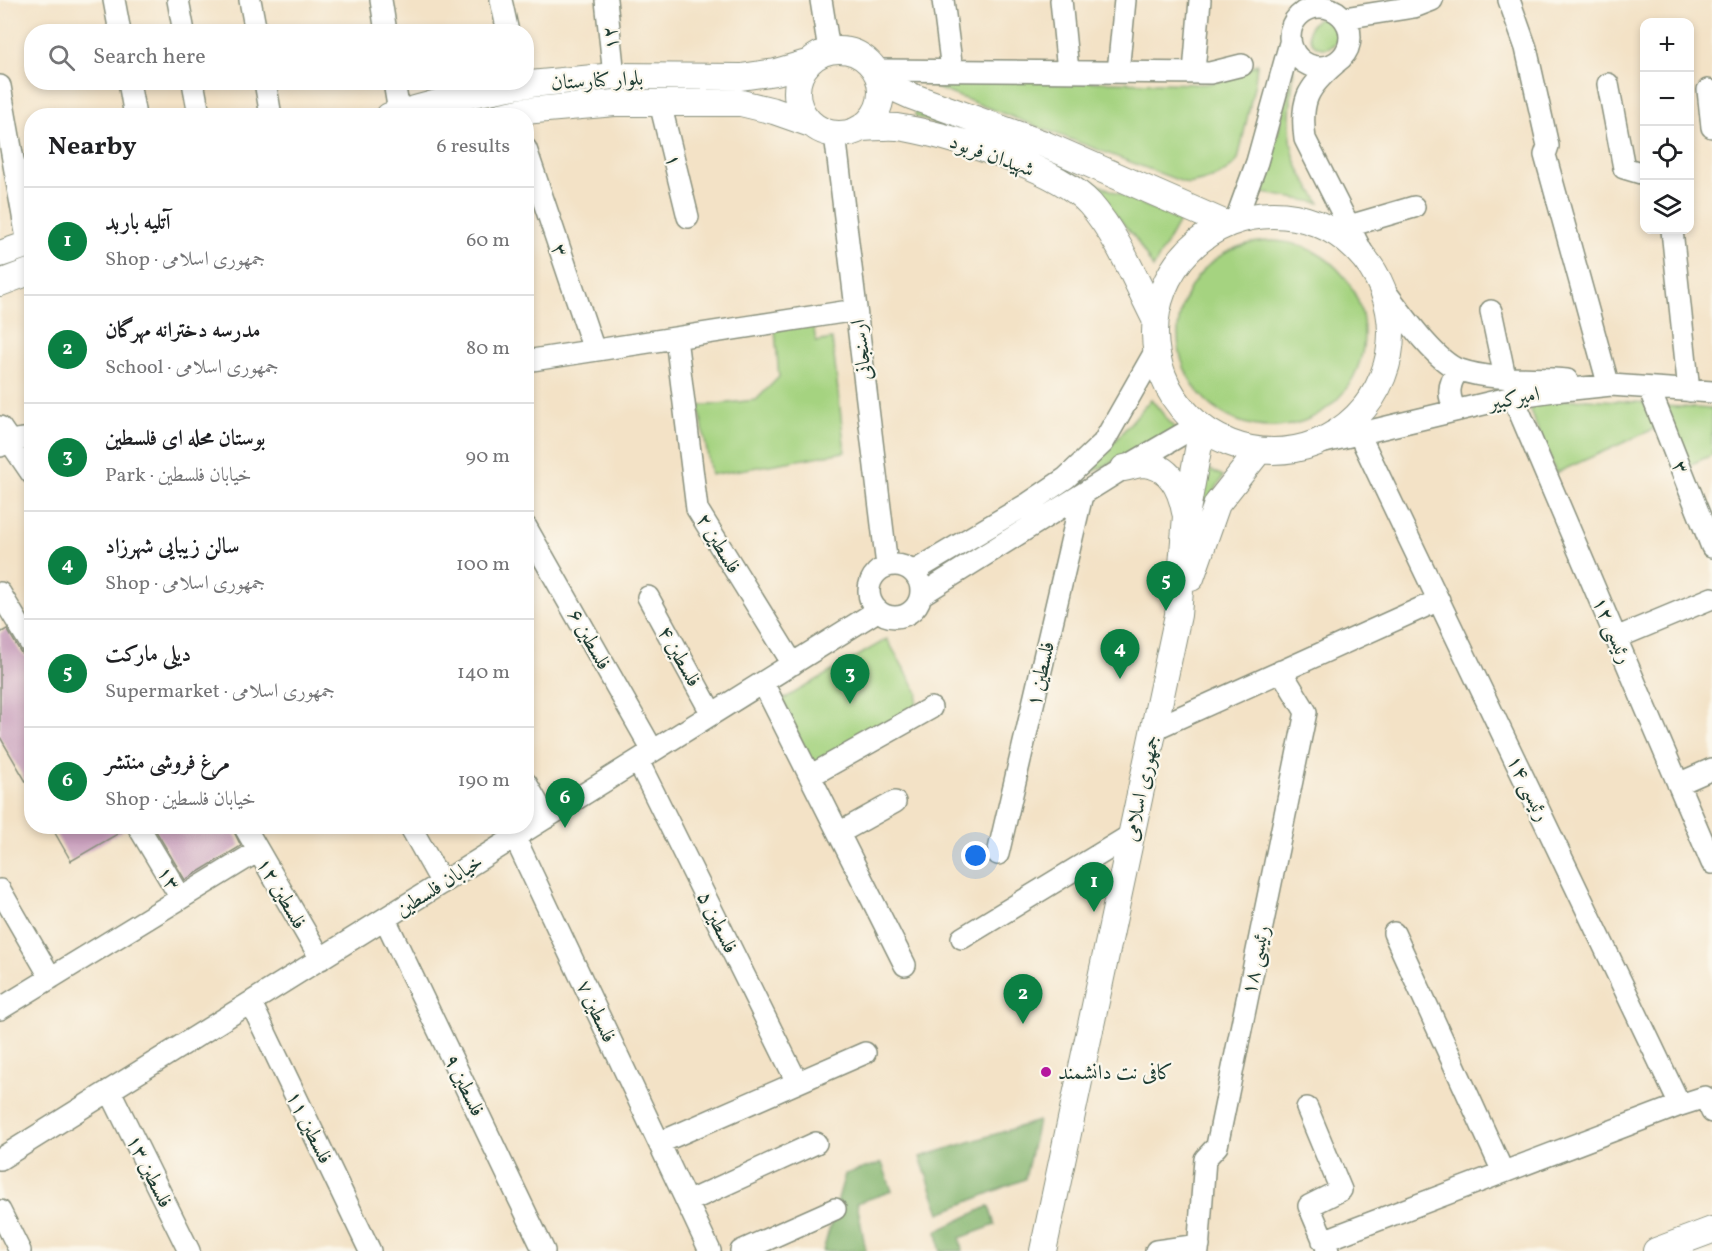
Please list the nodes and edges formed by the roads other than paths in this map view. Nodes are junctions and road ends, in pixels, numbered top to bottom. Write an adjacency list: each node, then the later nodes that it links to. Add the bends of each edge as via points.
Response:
1 (114, 0): 16 (street)
2 (178, 0): 17 (street)
3 (250, 0): 18 (street)
4 (381, 0): 19 (street)
5 (501, 0): 20 (street)
6 (606, 0): 30 (street, ۱۲)
7 (820, 0): 22 (street)
8 (943, 0): 26 (street)
9 (1061, 0): 27 (street)
10 (1125, 0): 28 (street)
11 (1200, 0): 29 (street)
12 (1432, 0): 15 (street, via 1414,7)
13 (1509, 0): 75 (street, via 1526,48 1548,146 1545,155)
14 (1300, 8): 15 (street, via 1314,6); 21 (street)
15 (1340, 11): 24 (street, via 1351,40 1348,50)
16 (118, 24)
17 (182, 24)
18 (254, 24)
19 (385, 24)
20 (506, 24)
21 (1290, 43): 24 (street, via 1293,52 1307,65); 57 (street, via 1257,162)
22 (829, 50): 23 (main road); 31 (main road, via 855,52 867,60)
23 (807, 63): 30 (main road, بلوار کنارستان, via 741,76); 48 (main road, via 797,94 802,113)
24 (1335, 64): 58 (street, via 1316,80 1306,98 1302,118 1305,138)
25 (1242, 65): 29 (street, via 1210,73)
26 (952, 70): 27 (street); 31 (street)
27 (1068, 71): 28 (street)
28 (1118, 72): 29 (street)
29 (1194, 72)
30 (614, 76): 32 (main road, بلوار کنارستان)
31 (878, 76): 50 (main road, via 878,108); 57 (main road, شهيدان فربود, via 911,96 1044,144)
32 (534, 83)
33 (1608, 84): 53 (street, via 1624,168)
34 (0, 86): 55 (street)
35 (130, 90): 42 (street)
36 (194, 90): 43 (street)
37 (266, 90): 44 (street)
38 (394, 90): 45 (street)
39 (494, 90): 46 (main road, بلوار کنارستان)
40 (1708, 90): 49 (street)
41 (660, 103): 47 (main road, بلوار کنارستان, via 615,103); 48 (main road, بلوار کنارستان, via 741,103); 56 (street, ۱)
42 (134, 108)
43 (198, 108)
44 (270, 108)
45 (394, 108)
46 (419, 108)
47 (534, 112)
48 (811, 124): 51 (main road)
49 (1712, 127)
50 (861, 128): 51 (main road); 68 (main road, شهيدان فربود, via 895,127 938,136 1021,162 1061,183 1089,203 1108,229)
51 (835, 134): 66 (street, ارسنجانی)
52 (534, 173): 70 (street, ۳)
53 (1640, 173)
54 (1413, 207): 58 (street)
55 (24, 212)
56 (688, 217)
57 (1231, 223): 62 (main road, via 1256,216 1287,215 1317,223 1344,238); 68 (main road, via 1200,240 1178,262 1163,289)
58 (1349, 226): 62 (street)
59 (1672, 234): 77 (street)
60 (24, 246): 61 (main road)
61 (0, 255)
62 (1366, 260): 65 (main road)
63 (24, 275): 64 (main road)
64 (0, 283)
65 (1382, 287): 73 (street, via 1432,350); 85 (main road, via 1390,317 1390,348 1383,378 1368,405 1346,427)
66 (856, 310): 69 (street); 93 (street, ارسنجانی)
67 (1491, 311): 74 (street)
68 (1155, 319): 71 (main road)
69 (676, 338): 70 (street); 104 (street, فلسطین ۲, via 697,509)
70 (594, 350): 72 (street)
71 (1156, 350): 81 (main road, via 1164,380 1180,407); 94 (street, via 1104,443 1066,478)
72 (534, 360)
73 (1459, 370): 74 (street); 80 (street, via 1449,394)
74 (1505, 377): 75 (street)
75 (1609, 384): 76 (street, امیرکبیر); 79 (street, امیرکبیر)
76 (1649, 388): 77 (street, امیرکبیر); 92 (street, ۳)
77 (1689, 391): 78 (street, امیرکبیر)
78 (1712, 392)
79 (1513, 397): 80 (street, امیرکبیر); 103 (street, رئیسی ۱۲)
80 (1456, 410): 82 (street, امیرکبیر)
81 (1200, 427): 86 (main road, via 1229,444); 88 (street); 90 (main road, جمهوری اسلامی)
82 (1359, 434): 85 (street, امیرکبیر); 99 (street, رئیسی ۱۴)
83 (3, 438): 84 (street); 87 (street)
84 (24, 438)
85 (1320, 443): 86 (main road, via 1290,451)
86 (1259, 451): 101 (main road, via 1216,504)
87 (24, 464)
88 (1124, 468): 89 (street); 90 (main road, via 1143,464 1165,471 1179,489)
89 (1082, 495): 96 (street); 126 (street, فلسطین ۱)
90 (1186, 516): 101 (main road, جمهوری اسلامی)
91 (534, 541): 110 (street, فلسطین ۶)
92 (1712, 547)
93 (887, 566): 94 (street, via 906,567); 100 (street, via 877,571 868,591)
94 (913, 572): 96 (street)
95 (0, 592): 102 (street)
96 (921, 595): 100 (street, via 918,606 899,618)
97 (648, 597): 108 (street, فلسطین ۴)
98 (1712, 598): 103 (street)
99 (1438, 600): 105 (street); 142 (street, رئیسی ۱۴)
100 (877, 611): 104 (street, خیابان فلسطین)
101 (1178, 615): 109 (main road, جمهوری اسلامی)
102 (24, 632)
103 (1616, 638): 113 (street, رئیسی ۱۲)
104 (793, 664): 106 (street, خیابان فلسطین)
105 (1281, 672): 109 (street); 154 (street, رئیسی ۱۸, via 1306,712 1216,1146 1205,1159)
106 (763, 683): 108 (street, خیابان فلسطین); 112 (street)
107 (931, 708): 112 (street)
108 (712, 714): 110 (street, خیابان فلسطین)
109 (1154, 729): 123 (main road, جمهوری اسلامی)
110 (646, 756): 116 (street, خیابان فلسطین); 140 (street, فلسطین ۵)
111 (1712, 769): 113 (street)
112 (810, 776): 118 (street)
113 (1678, 784): 127 (street, رئیسی ۱۲)
114 (534, 797): 116 (street)
115 (895, 802): 118 (street)
116 (546, 818): 117 (street, خیابان فلسطین)
117 (534, 826)
118 (839, 833): 135 (street)
119 (143, 834): 130 (street, ۱۳)
120 (248, 834): 125 (street, فلسطین ۱۲)
121 (414, 834): 128 (street)
122 (521, 834): 124 (street, خیابان فلسطین)
123 (1131, 836): 133 (street); 161 (main road, جمهوری اسلامی)
124 (515, 838): 128 (street, خیابان فلسطین); 145 (street, فلسطین ۷)
125 (258, 851): 130 (street); 134 (street, فلسطین ۱۲)
126 (998, 854)
127 (1712, 864)
128 (442, 883): 131 (street, خیابان فلسطین)
129 (0, 890): 136 (street)
130 (181, 898): 136 (street)
131 (385, 919): 134 (street, خیابان فلسطین); 158 (street, فلسطین ۹)
132 (1394, 933): 148 (street)
133 (962, 938)
134 (321, 959): 137 (street, خیابان فلسطین)
135 (904, 965)
136 (51, 978): 138 (street)
137 (250, 1003): 141 (street, خیابان فلسطین); 157 (street, فلسطین ۱۱)
138 (0, 1009)
139 (865, 1053): 140 (street)
140 (797, 1082): 145 (street)
141 (110, 1090): 147 (street, خیابان فلسطین); 156 (street, فلسطین ۱۳)
142 (1680, 1105): 144 (street, via 1705,1097); 148 (street)
143 (1307, 1108): 153 (street, via 1341,1190 1309,1206)
144 (1712, 1112)
145 (659, 1143): 149 (street, فلسطین ۷)
146 (816, 1143): 149 (street)
147 (0, 1159)
148 (1503, 1172): 153 (street)
149 (683, 1193): 159 (street, فلسطین ۷)
150 (835, 1209): 160 (street)
151 (0, 1212): 155 (street)
152 (1712, 1230): 163 (main road)
153 (1325, 1246)
154 (1198, 1248): 162 (street)
155 (20, 1251)
156 (189, 1251)
157 (370, 1251)
158 (544, 1251)
159 (710, 1251)
160 (741, 1251)
161 (1043, 1251)
162 (1156, 1251)
163 (1656, 1251)

